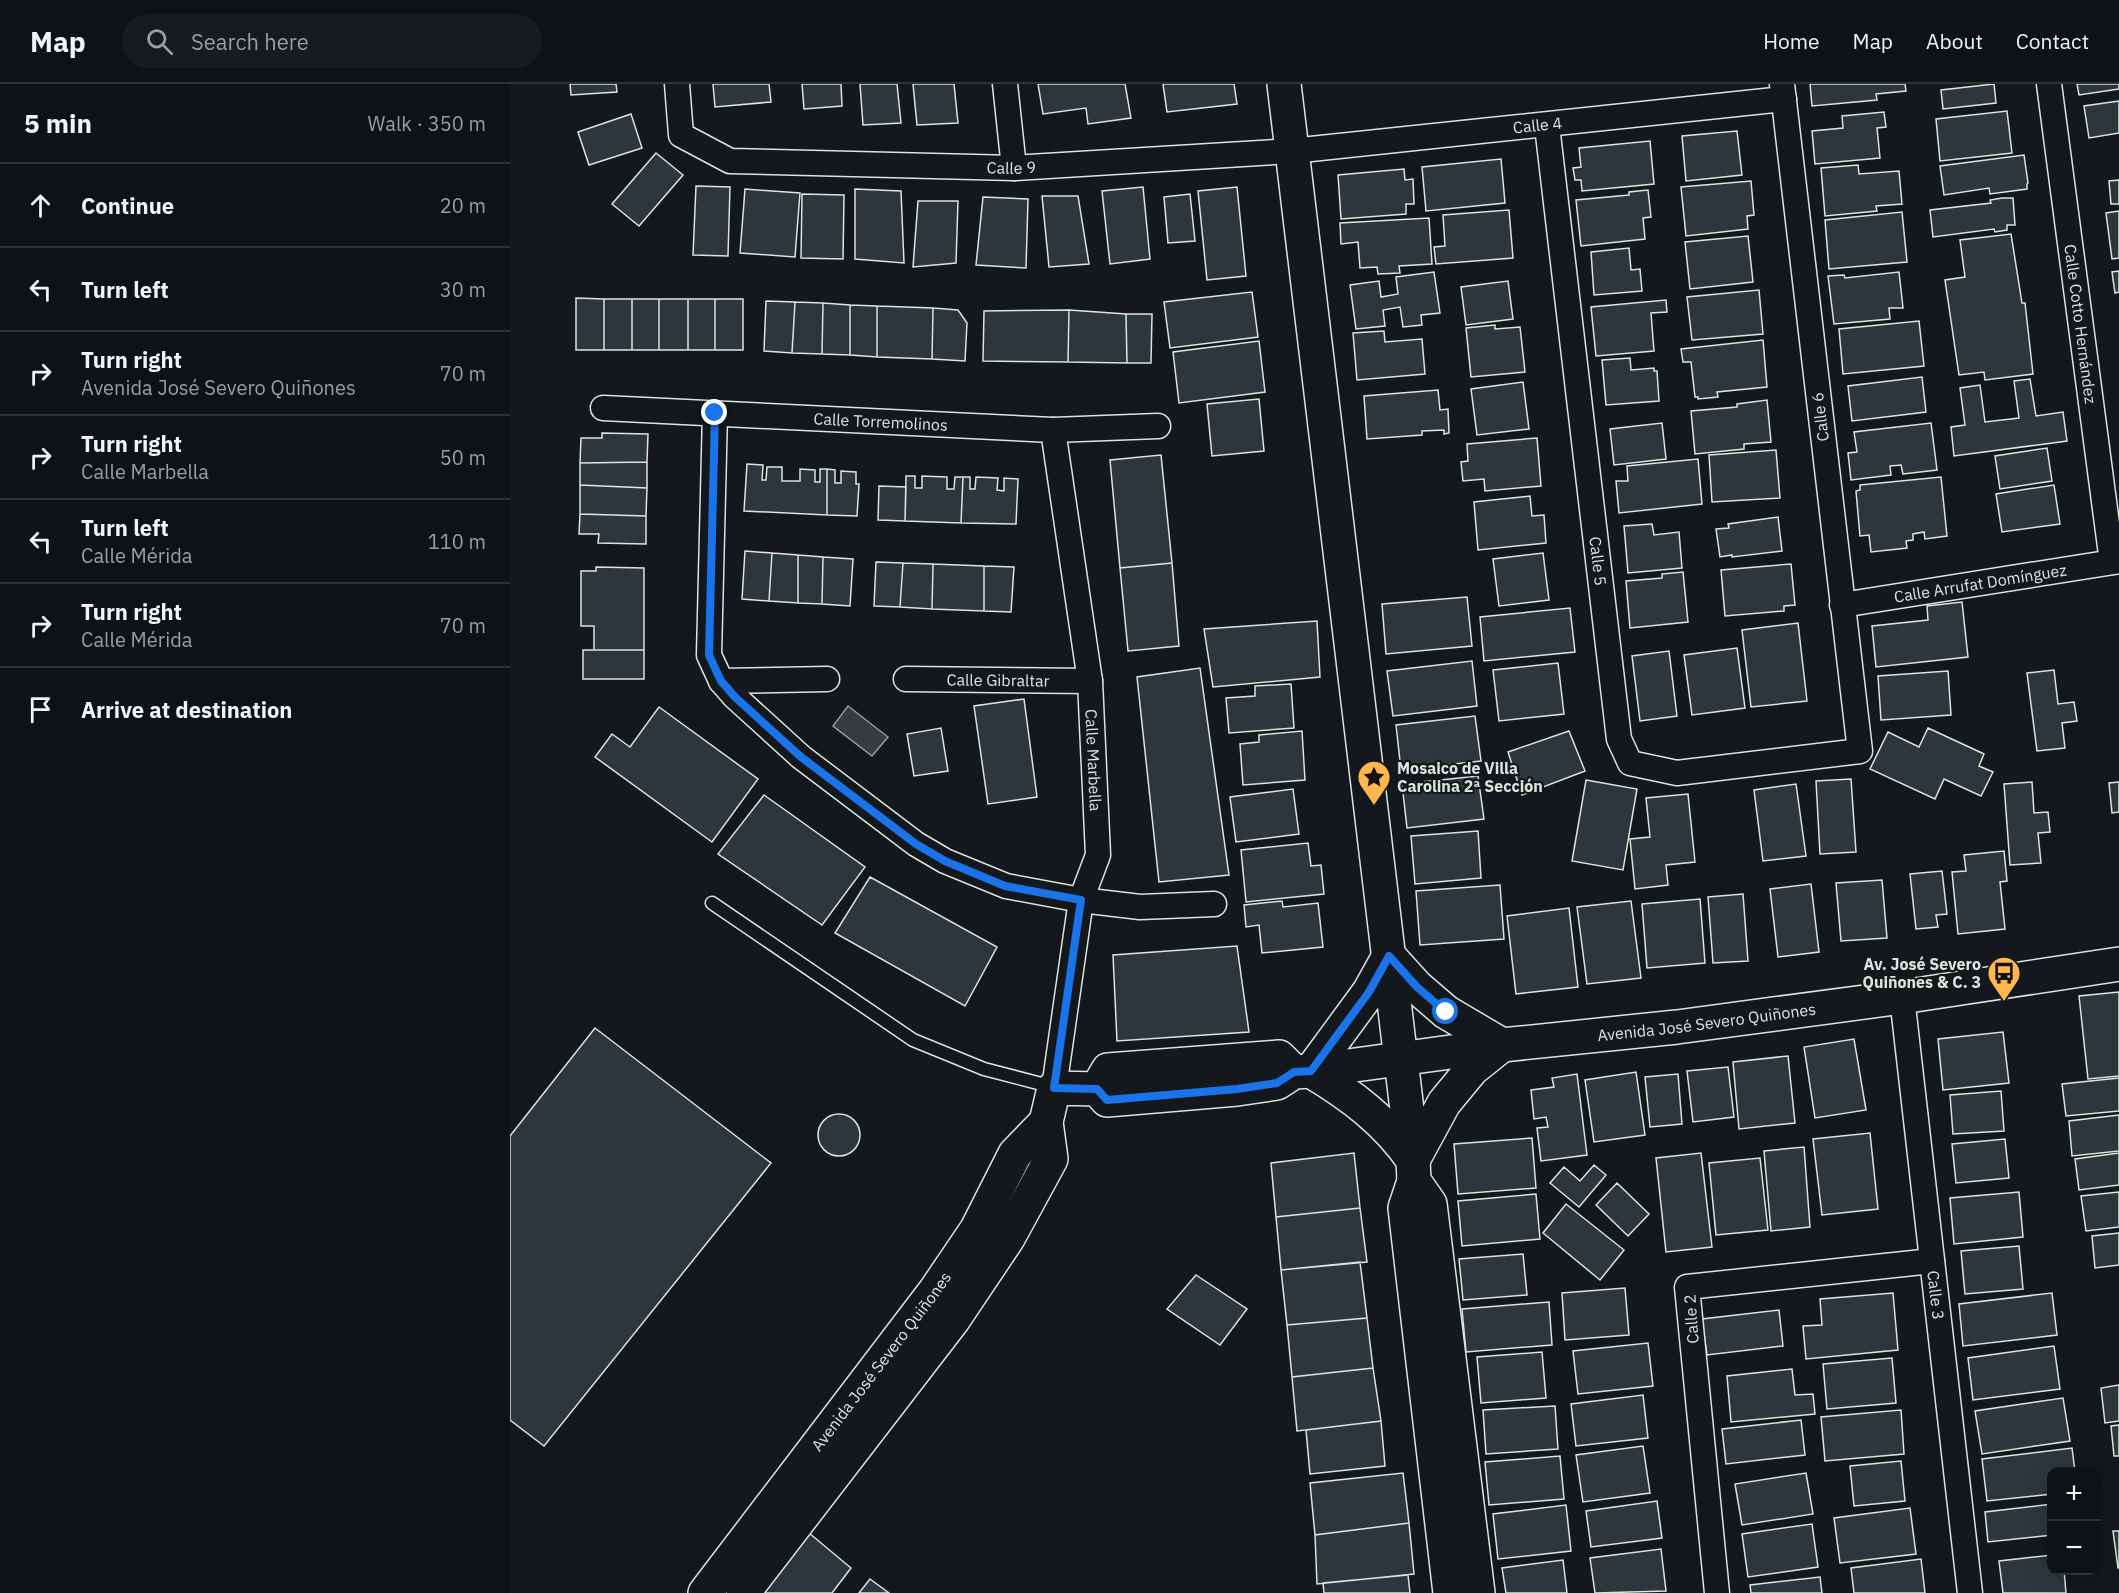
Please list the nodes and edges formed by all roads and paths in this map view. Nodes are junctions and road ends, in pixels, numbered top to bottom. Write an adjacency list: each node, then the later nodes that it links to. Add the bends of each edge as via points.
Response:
1 (677, 84): 8 (street, Calle 9, via 681,135 730,161)
2 (1005, 84): 8 (street)
3 (1284, 84): 7 (street)
4 (2049, 84): 13 (street, Calle Cotto Hernández)
5 (1783, 92): 6 (street, Calle 4); 14 (street, Calle 6)
6 (1547, 126): 7 (street, Calle 4); 19 (street, Calle 5, via 1619,739 1630,763 1677,773)
7 (1292, 151): 8 (street, Calle 9); 23 (street)
8 (1014, 168)
9 (603, 408): 10 (street, Calle Torremolinos)
10 (715, 413): 12 (street, Calle Torremolinos); 17 (street, via 709,655)
11 (1158, 426): 12 (street, Calle Torremolinos)
12 (1053, 430): 18 (street, Calle Marbella)
13 (2116, 561): 14 (street, Calle Arrufat Domínguez)
14 (1842, 604): 19 (street, Calle 6)
15 (827, 679): 17 (street)
16 (906, 679): 18 (street, Calle Gibraltar)
17 (721, 681): 20 (street, via 801,757 916,844 1005,886)
18 (1090, 681): 20 (street, Calle Marbella, via 1098,855)
19 (1860, 751)
20 (1081, 900): 22 (street, via 1140,907); 29 (street, Calle Marbella)
21 (712, 903): 29 (lane, via 913,1040 984,1069)
22 (1214, 904)
23 (1389, 956): 26 (street, via 1446,1012); 27 (street); 28 (street, via 1369,992)
24 (2119, 964): 25 (street, Avenida José Severo Quiñones)
25 (1902, 997): 26 (street, Avenida José Severo Quiñones); 31 (street, Calle 3)
26 (1502, 1045): 27 (street, Avenida José Severo Quiñones); 30 (street, via 1450,1095)
27 (1402, 1060): 28 (street, Avenida José Severo Quiñones); 30 (street)
28 (1302, 1072): 29 (street, via 1278,1057 1235,1075 1108,1070 1097,1089); 30 (street, via 1348,1094 1398,1138)
29 (1054, 1088): 32 (street, Avenida José Severo Quiñones, via 1046,1122 1015,1154 977,1229 935,1291 910,1350)
30 (1414, 1171): 33 (street, via 1405,1208); 34 (street, via 1430,1204)
31 (1932, 1262): 35 (street, Calle 2, via 1687,1287); 36 (street, Calle 3)
32 (725, 1589)
33 (1450, 1593)
34 (1478, 1593)
35 (1717, 1593)
36 (1970, 1593)

